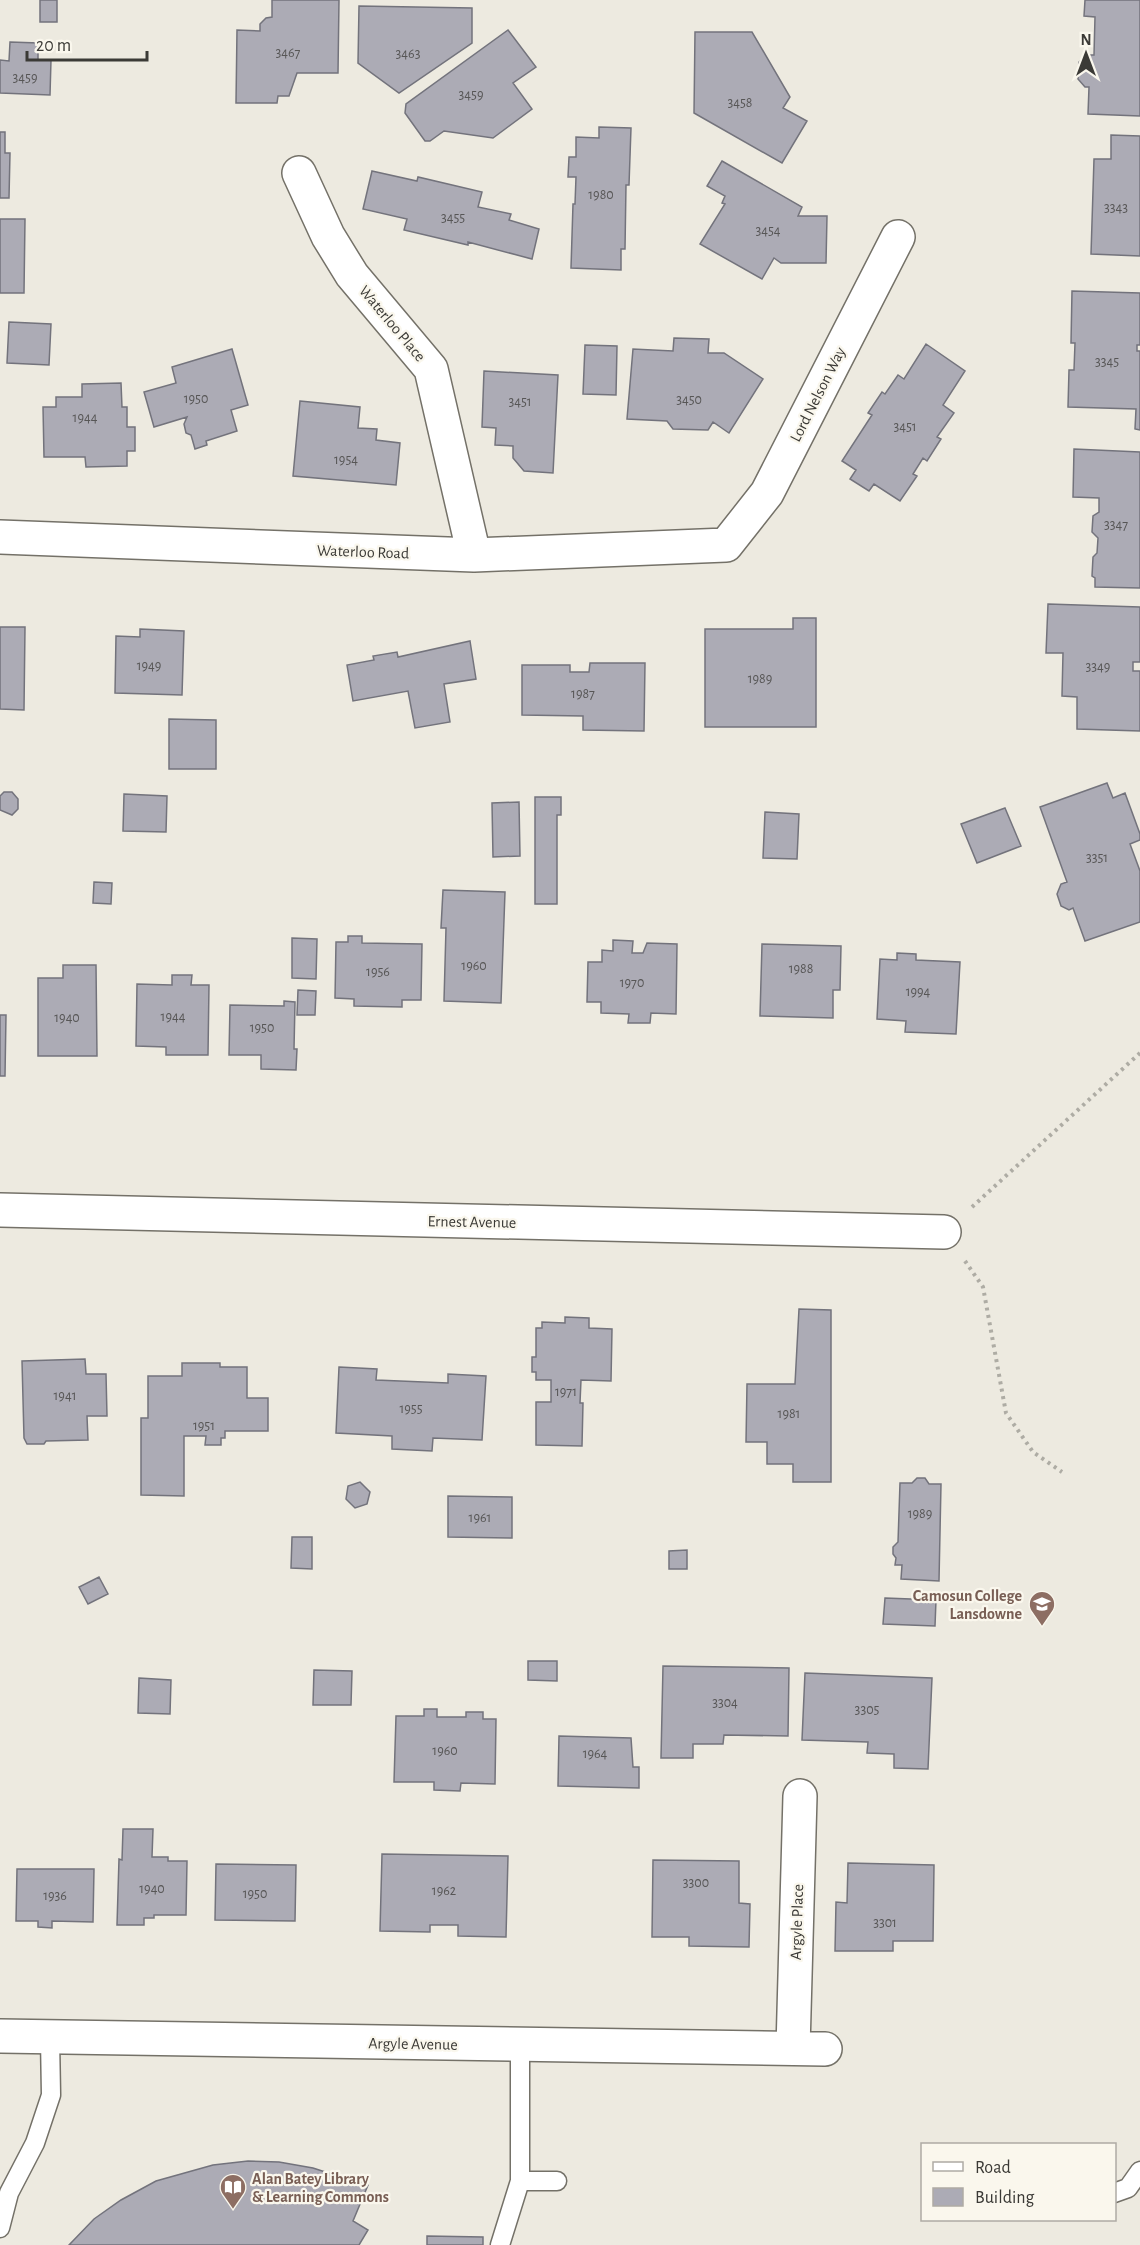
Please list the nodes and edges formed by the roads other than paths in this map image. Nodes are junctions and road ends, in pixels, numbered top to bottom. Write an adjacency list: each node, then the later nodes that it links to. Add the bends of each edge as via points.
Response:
1 (299, 173): 5 (street, Waterloo Place, via 328,236 352,275 431,369)
2 (898, 237): 4 (street, Lord Nelson Way, via 767,493)
3 (0, 537): 5 (street, Waterloo Road)
4 (726, 545): 5 (street, Waterloo Road)
5 (474, 555)
6 (0, 1210): 7 (street, Ernest Avenue)
7 (944, 1232)
8 (800, 1796): 12 (street, Argyle Place)
9 (0, 2036): 10 (street, Argyle Avenue)
10 (50, 2038): 11 (street, Argyle Avenue); 18 (lane, via 51,2095 35,2143 9,2193)
11 (520, 2045): 12 (street, Argyle Avenue); 15 (lane)
12 (793, 2048): 13 (street, Argyle Avenue)
13 (825, 2049)
14 (1140, 2171): 17 (lane, via 1128,2188)
15 (520, 2181): 16 (lane); 19 (lane)
16 (557, 2181)
17 (1116, 2192)
18 (0, 2228)
19 (500, 2245)

